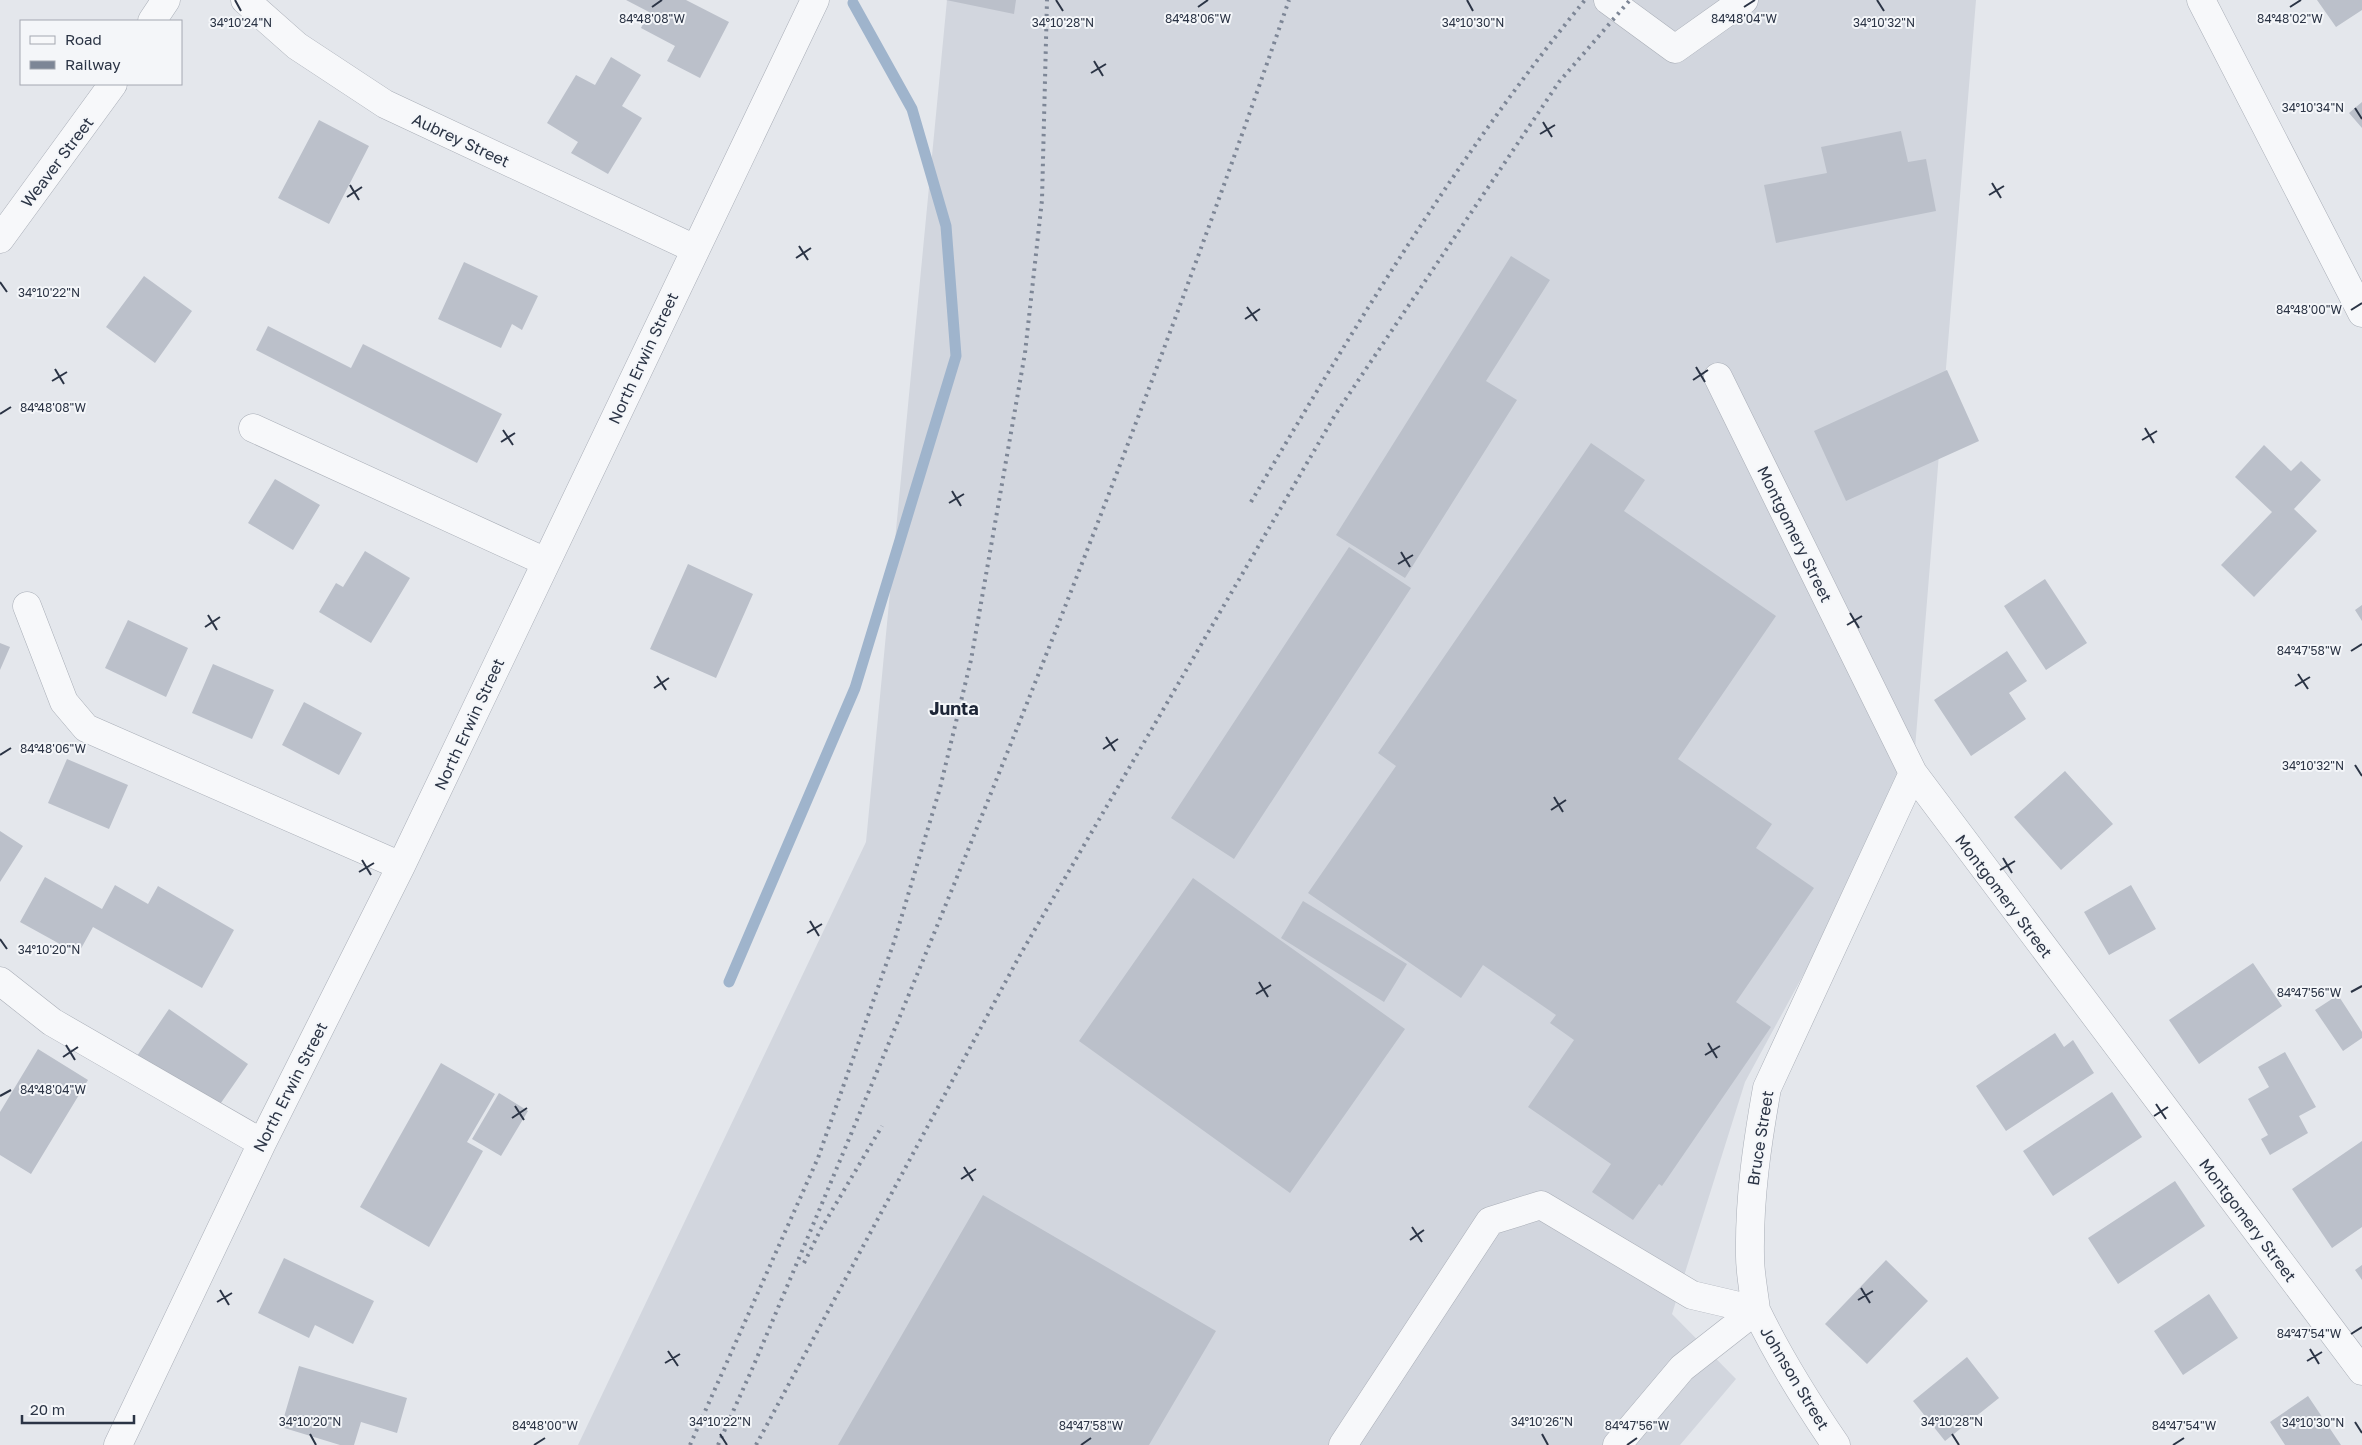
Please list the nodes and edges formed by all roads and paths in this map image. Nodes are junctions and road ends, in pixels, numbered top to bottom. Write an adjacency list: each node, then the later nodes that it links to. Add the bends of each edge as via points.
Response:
1 (166, 0): 7 (street)
2 (244, 0): 10 (street, Aubrey Street, via 296,46 385,104)
3 (815, 0): 10 (street, North Erwin Street)
4 (1608, 0): 5 (street, via 1675,49)
5 (1744, 0)
6 (2201, 0): 11 (street)
7 (153, 20)
8 (112, 85): 9 (street, Weaver Street)
9 (0, 239)
10 (695, 250): 14 (street, North Erwin Street)
11 (2362, 313)
12 (1718, 378): 16 (street, Montgomery Street)
13 (253, 428): 14 (street)
14 (546, 562): 17 (street, North Erwin Street)
15 (27, 606): 17 (street, via 64,702 86,728)
16 (1913, 773): 20 (street, Bruce Street, via 1767,1088 1751,1200 1750,1258); 21 (street, Montgomery Street)
17 (402, 866): 19 (street, North Erwin Street)
18 (0, 981): 19 (street, via 52,1022)
19 (262, 1143): 22 (street, North Erwin Street)
20 (1756, 1310): 23 (street, via 1692,1295 1541,1205 1490,1222); 24 (street, via 1682,1368); 25 (street, Johnson Street, via 1796,1387)
21 (2362, 1371)
22 (118, 1445)
23 (1343, 1445)
24 (1617, 1445)
25 (1836, 1445)

